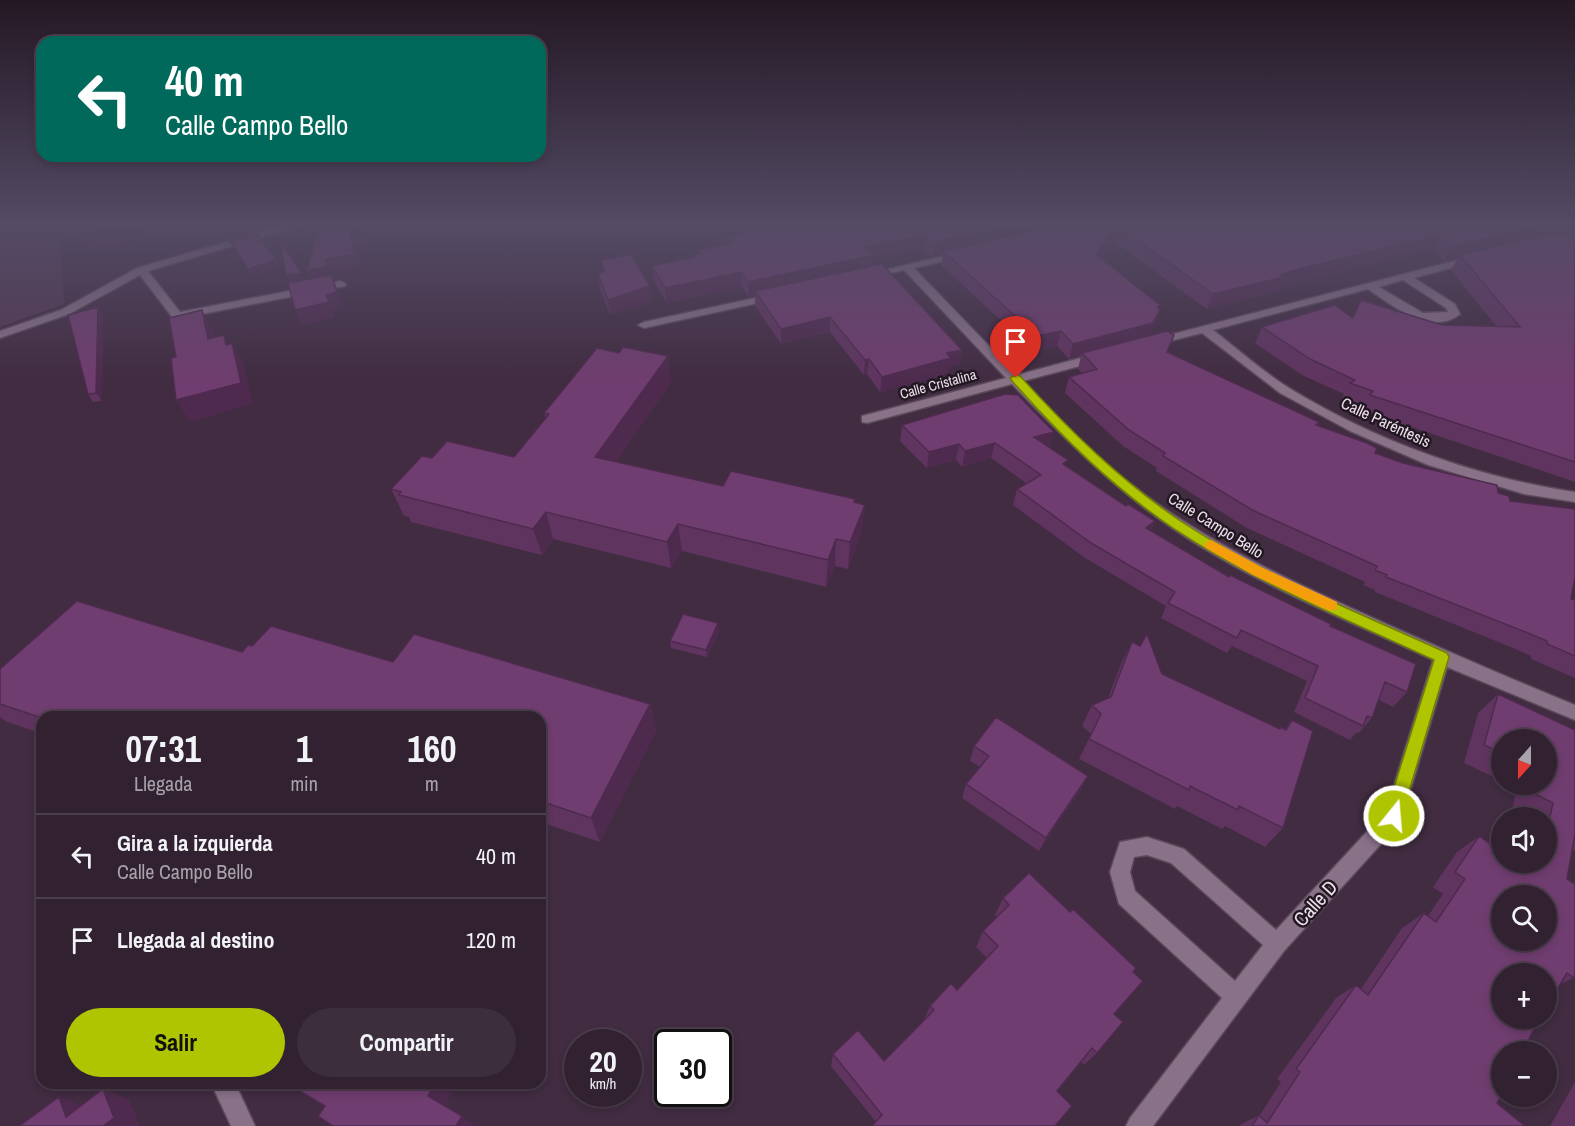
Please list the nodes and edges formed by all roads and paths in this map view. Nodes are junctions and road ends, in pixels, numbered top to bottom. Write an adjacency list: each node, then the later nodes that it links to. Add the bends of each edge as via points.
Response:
1 (131, 276): 12 (street, via 65,312)
2 (145, 276): 7 (street, via 177,316)
3 (868, 276): 6 (street)
4 (915, 276): 15 (street, Calle Campo Bello)
5 (1404, 276): 8 (street); 8 (street, via 1451,306 1454,315 1432,319 1418,315)
6 (861, 277)
7 (341, 284)
8 (1369, 285): 11 (street)
9 (781, 295): 10 (street)
10 (644, 325)
11 (1204, 329): 13 (street); 17 (street, Calle Paréntesis, via 1284,390 1355,428 1433,462 1524,489)
12 (0, 336)
13 (1137, 347)
14 (1115, 352): 15 (street, Calle Cristalina)
15 (1016, 378): 16 (street, Calle Cristalina); 18 (street, Calle Campo Bello, via 1064,431 1124,485 1178,525 1258,572)
16 (867, 419)
17 (1575, 497)
18 (1442, 657): 19 (street, Calle Campo Bello); 20 (street, Calle D, via 1394,816)
19 (1575, 713)
20 (1277, 944): 21 (street, Calle D); 21 (street, via 1177,856 1147,846 1127,849 1120,872 1126,897)
21 (1237, 997): 24 (street, Calle D)
22 (226, 1089): 23 (street)
23 (243, 1126)
24 (1138, 1126)

